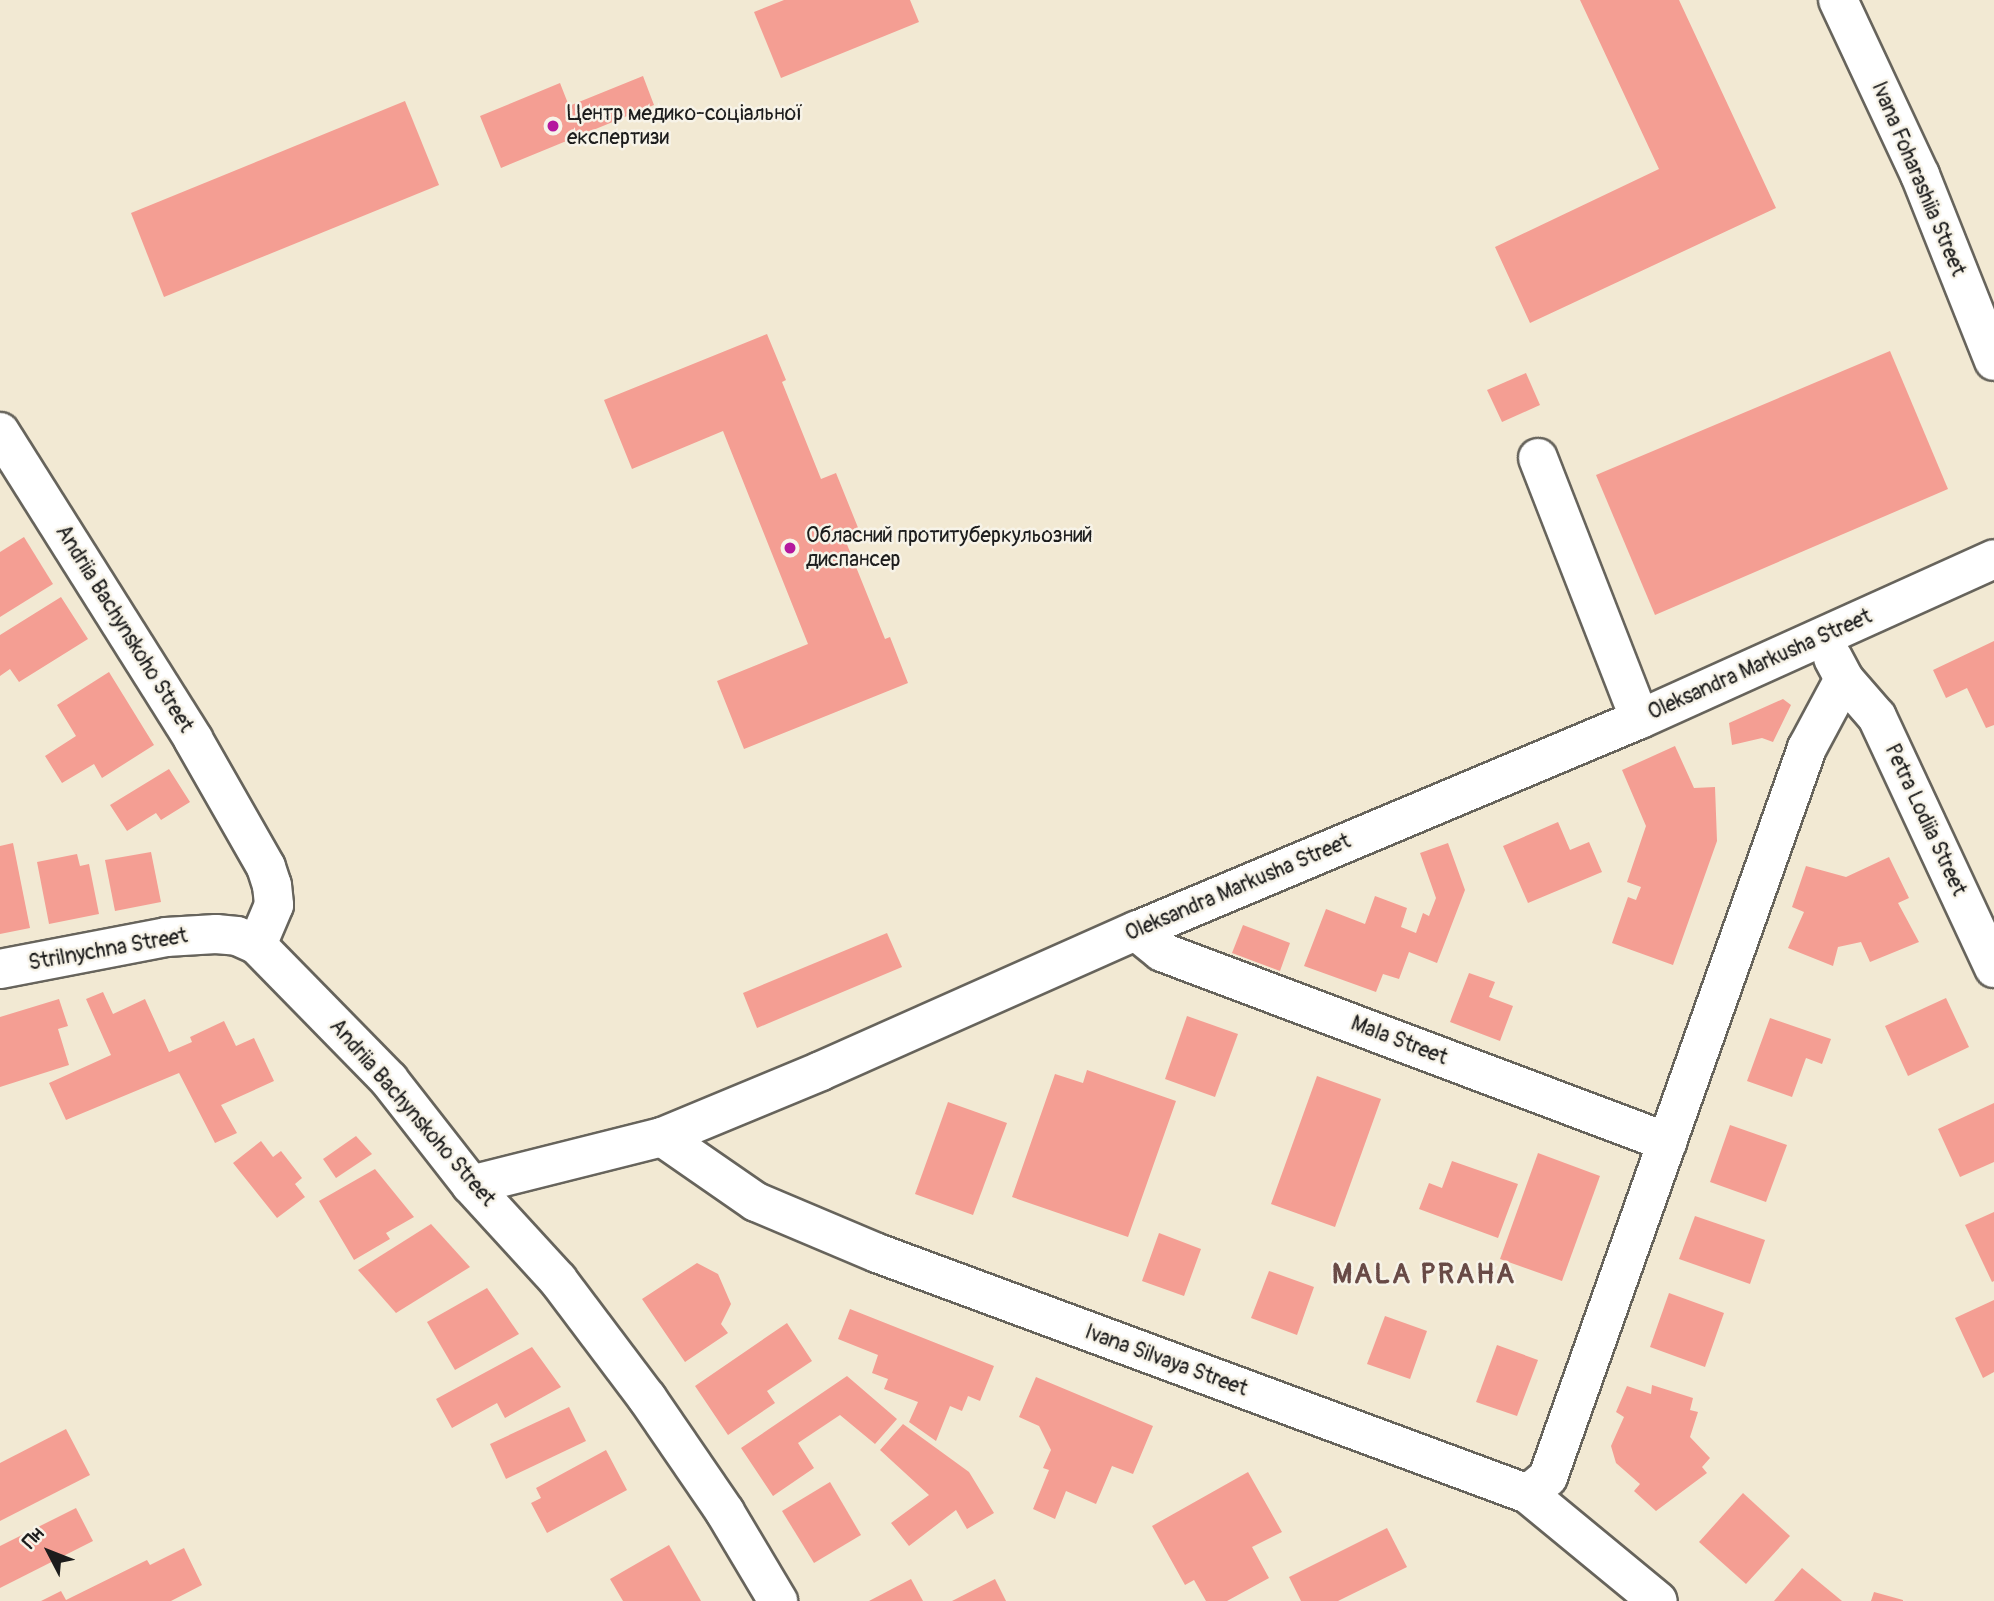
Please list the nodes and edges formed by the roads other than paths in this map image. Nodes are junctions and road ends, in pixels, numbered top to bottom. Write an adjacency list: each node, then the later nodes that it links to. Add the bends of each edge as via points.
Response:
1 (1838, 0): 2 (street, Ivana Foharashiia Street, via 1920,175)
2 (1994, 361)
3 (0, 432): 10 (street, Andriia Bachynskoho Street, via 193,739 266,867 274,905)
4 (1538, 458): 8 (street)
5 (1994, 559): 6 (street, Oleksandra Markusha Street)
6 (1823, 638): 7 (street, Petra Lodiia Street); 8 (street, Oleksandra Markusha Street)
7 (1844, 679): 11 (street, Petra Lodiia Street, via 1877,717); 14 (street, via 1807,748)
8 (1640, 719): 9 (street, Oleksandra Markusha Street)
9 (1136, 931): 13 (street, Oleksandra Markusha Street); 14 (street, Mala Street, via 1162,953)
10 (257, 945): 12 (street, Strilnychna Street, via 237,936 216,934 166,937); 15 (street, Andriia Bachynskoho Street, via 389,1080)
11 (1994, 968)
12 (0, 970)
13 (662, 1137): 15 (street, Oleksandra Markusha Street); 16 (street, Ivana Silvaya Street, via 756,1202 877,1253)
14 (1667, 1142): 16 (street, via 1548,1477)
15 (471, 1185): 17 (street, Andriia Bachynskoho Street, via 558,1280 647,1398 725,1512)
16 (1528, 1494): 18 (street, Ivana Silvaya Street)
17 (778, 1601)
18 (1658, 1601)

